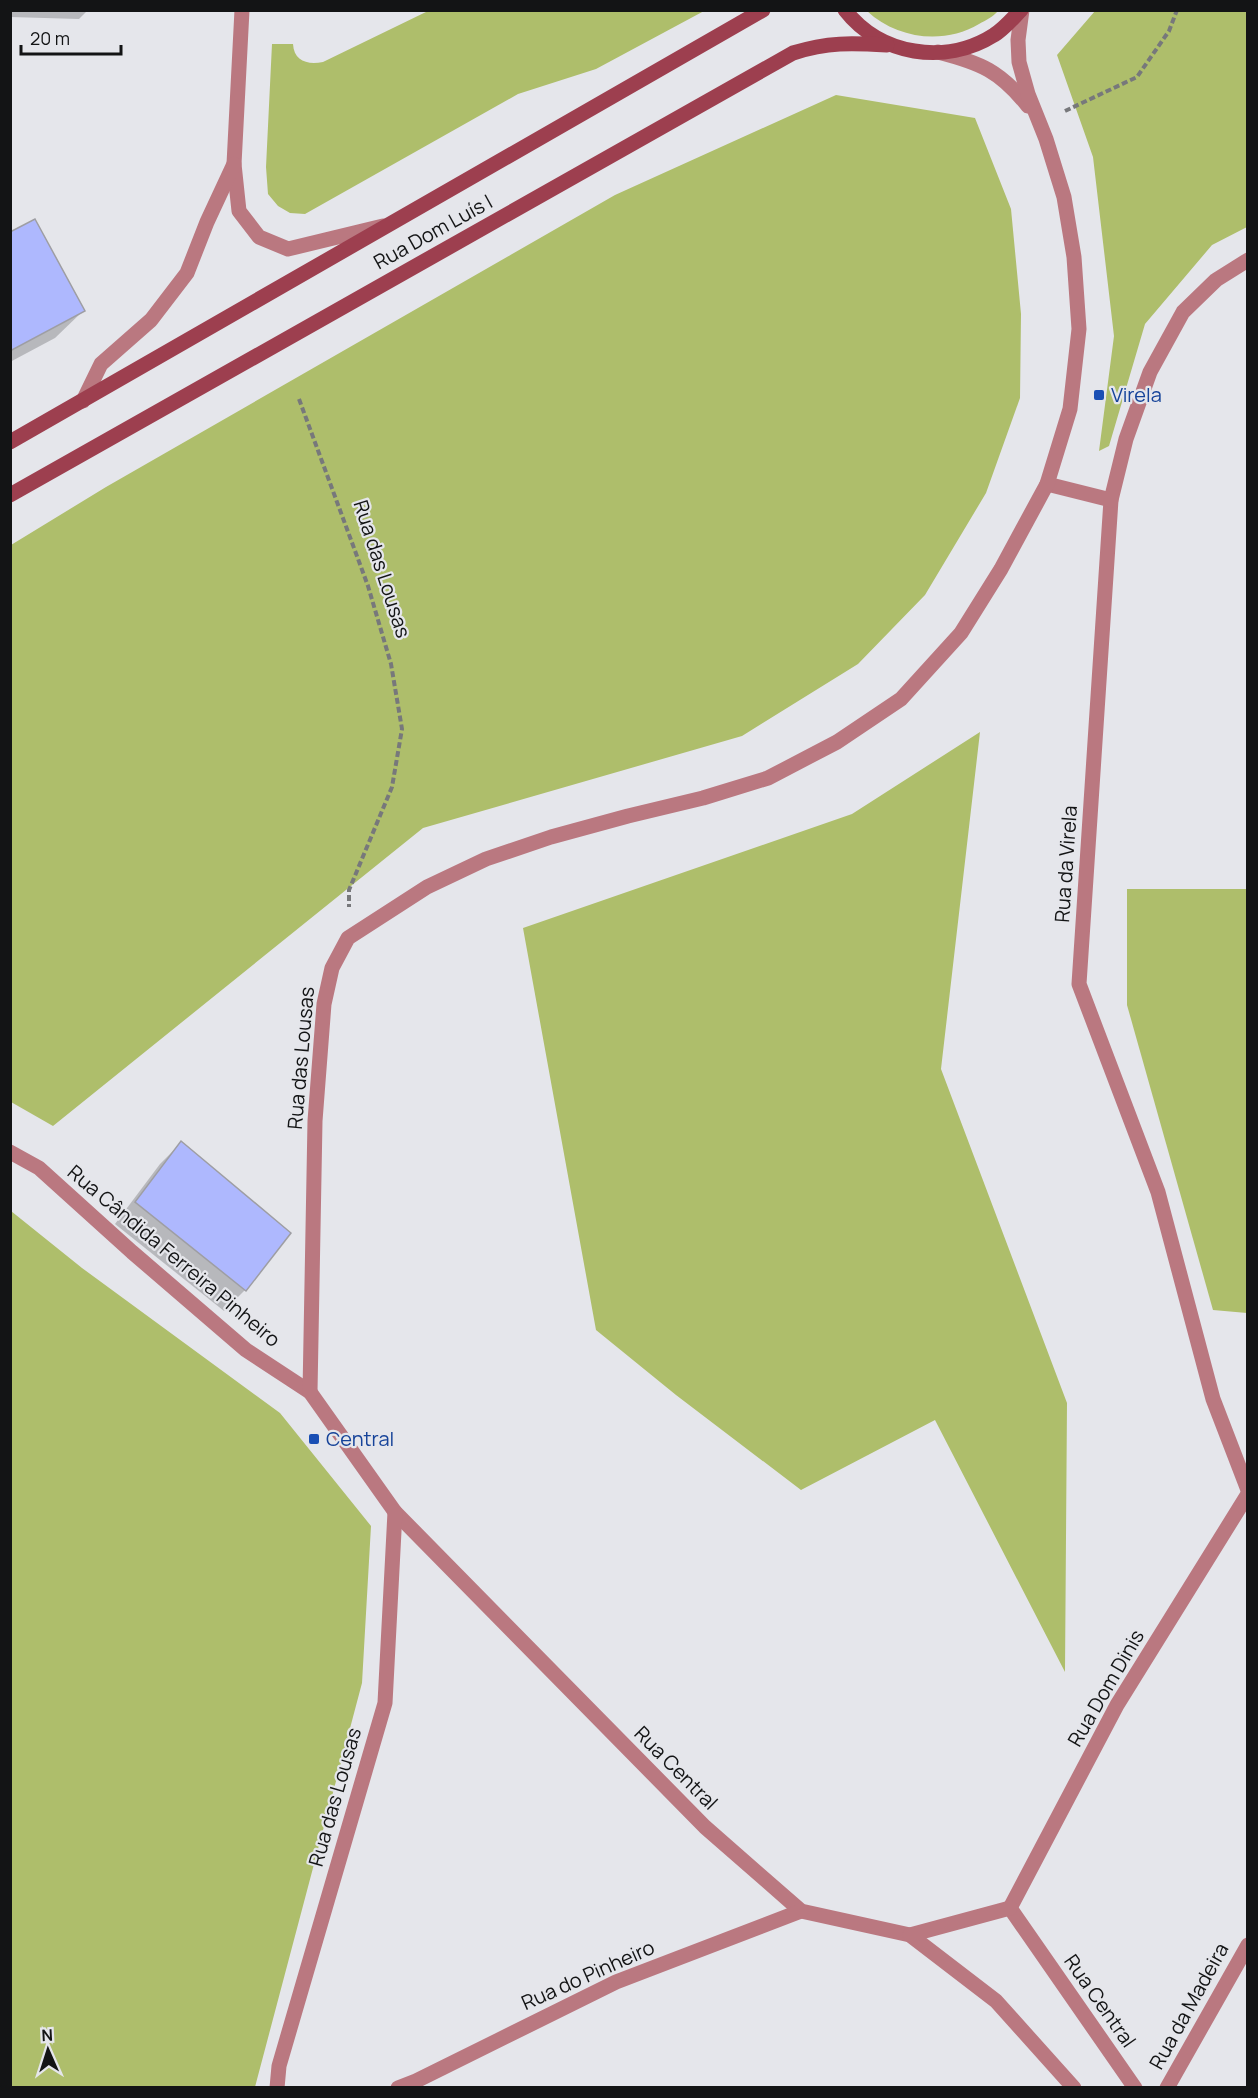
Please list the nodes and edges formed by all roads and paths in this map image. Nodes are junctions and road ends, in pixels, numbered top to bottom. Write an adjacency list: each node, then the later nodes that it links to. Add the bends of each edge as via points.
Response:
1 (242, 10): 10 (street)
2 (763, 10): 11 (main road, Rua Dom Luís I)
3 (845, 10): 6 (main road, via 856,24)
4 (1022, 10): 7 (main road, via 994,35 960,50); 9 (street, via 1019,62)
5 (1177, 10): 8 (path, via 1169,31 1137,77)
6 (887, 45): 7 (main road, via 923,53); 17 (main road, Rua Dom Luís I, via 843,42 793,53)
7 (938, 52): 9 (street, via 974,61 992,71 1015,90)
8 (1065, 111)
9 (1038, 118): 16 (street, via 1064,197 1074,257 1079,329 1070,409)
10 (234, 164): 11 (street, via 239,211 260,237 288,249); 14 (street, via 187,273 152,320 101,364)
11 (394, 223): 14 (main road, Rua Dom Luís I)
12 (1248, 260): 18 (street, Rua da Virela, via 1216,280 1183,312 1150,372 1126,439)
13 (298, 399): 19 (path, Rua das Lousas, via 368,586 391,664 402,729 392,787 350,890)
14 (83, 401): 15 (main road, Rua Dom Luís I)
15 (10, 442)
16 (1047, 484): 18 (street); 19 (street, via 961,633 901,699 837,742 768,778 486,858 427,886)
17 (10, 495)
18 (1111, 500): 22 (street, Rua da Virela, via 1079,984 1158,1192 1213,1399)
19 (348, 938): 21 (street, Rua das Lousas, via 332,968 324,1004 315,1121)
20 (10, 1152): 21 (street, Rua Cândida Ferreira Pinheiro, via 39,1168 246,1350)
21 (310, 1392): 23 (street, Rua Central)
22 (1248, 1492): 24 (street, Rua Dom Dinis, via 1117,1705)
23 (395, 1512): 25 (street, Rua Central, via 705,1827); 28 (street, Rua das Lousas, via 385,1703 279,2066)
24 (1010, 1908): 26 (street); 31 (street, Rua Central)
25 (801, 1911): 26 (street, Rua Central); 29 (street, Rua do Pinheiro, via 616,1982)
26 (910, 1935): 30 (street, Rua Central, via 996,2001)
27 (1248, 1945): 32 (street, Rua da Madeira)
28 (277, 2088)
29 (398, 2088)
30 (1074, 2088)
31 (1136, 2088)
32 (1167, 2088)

